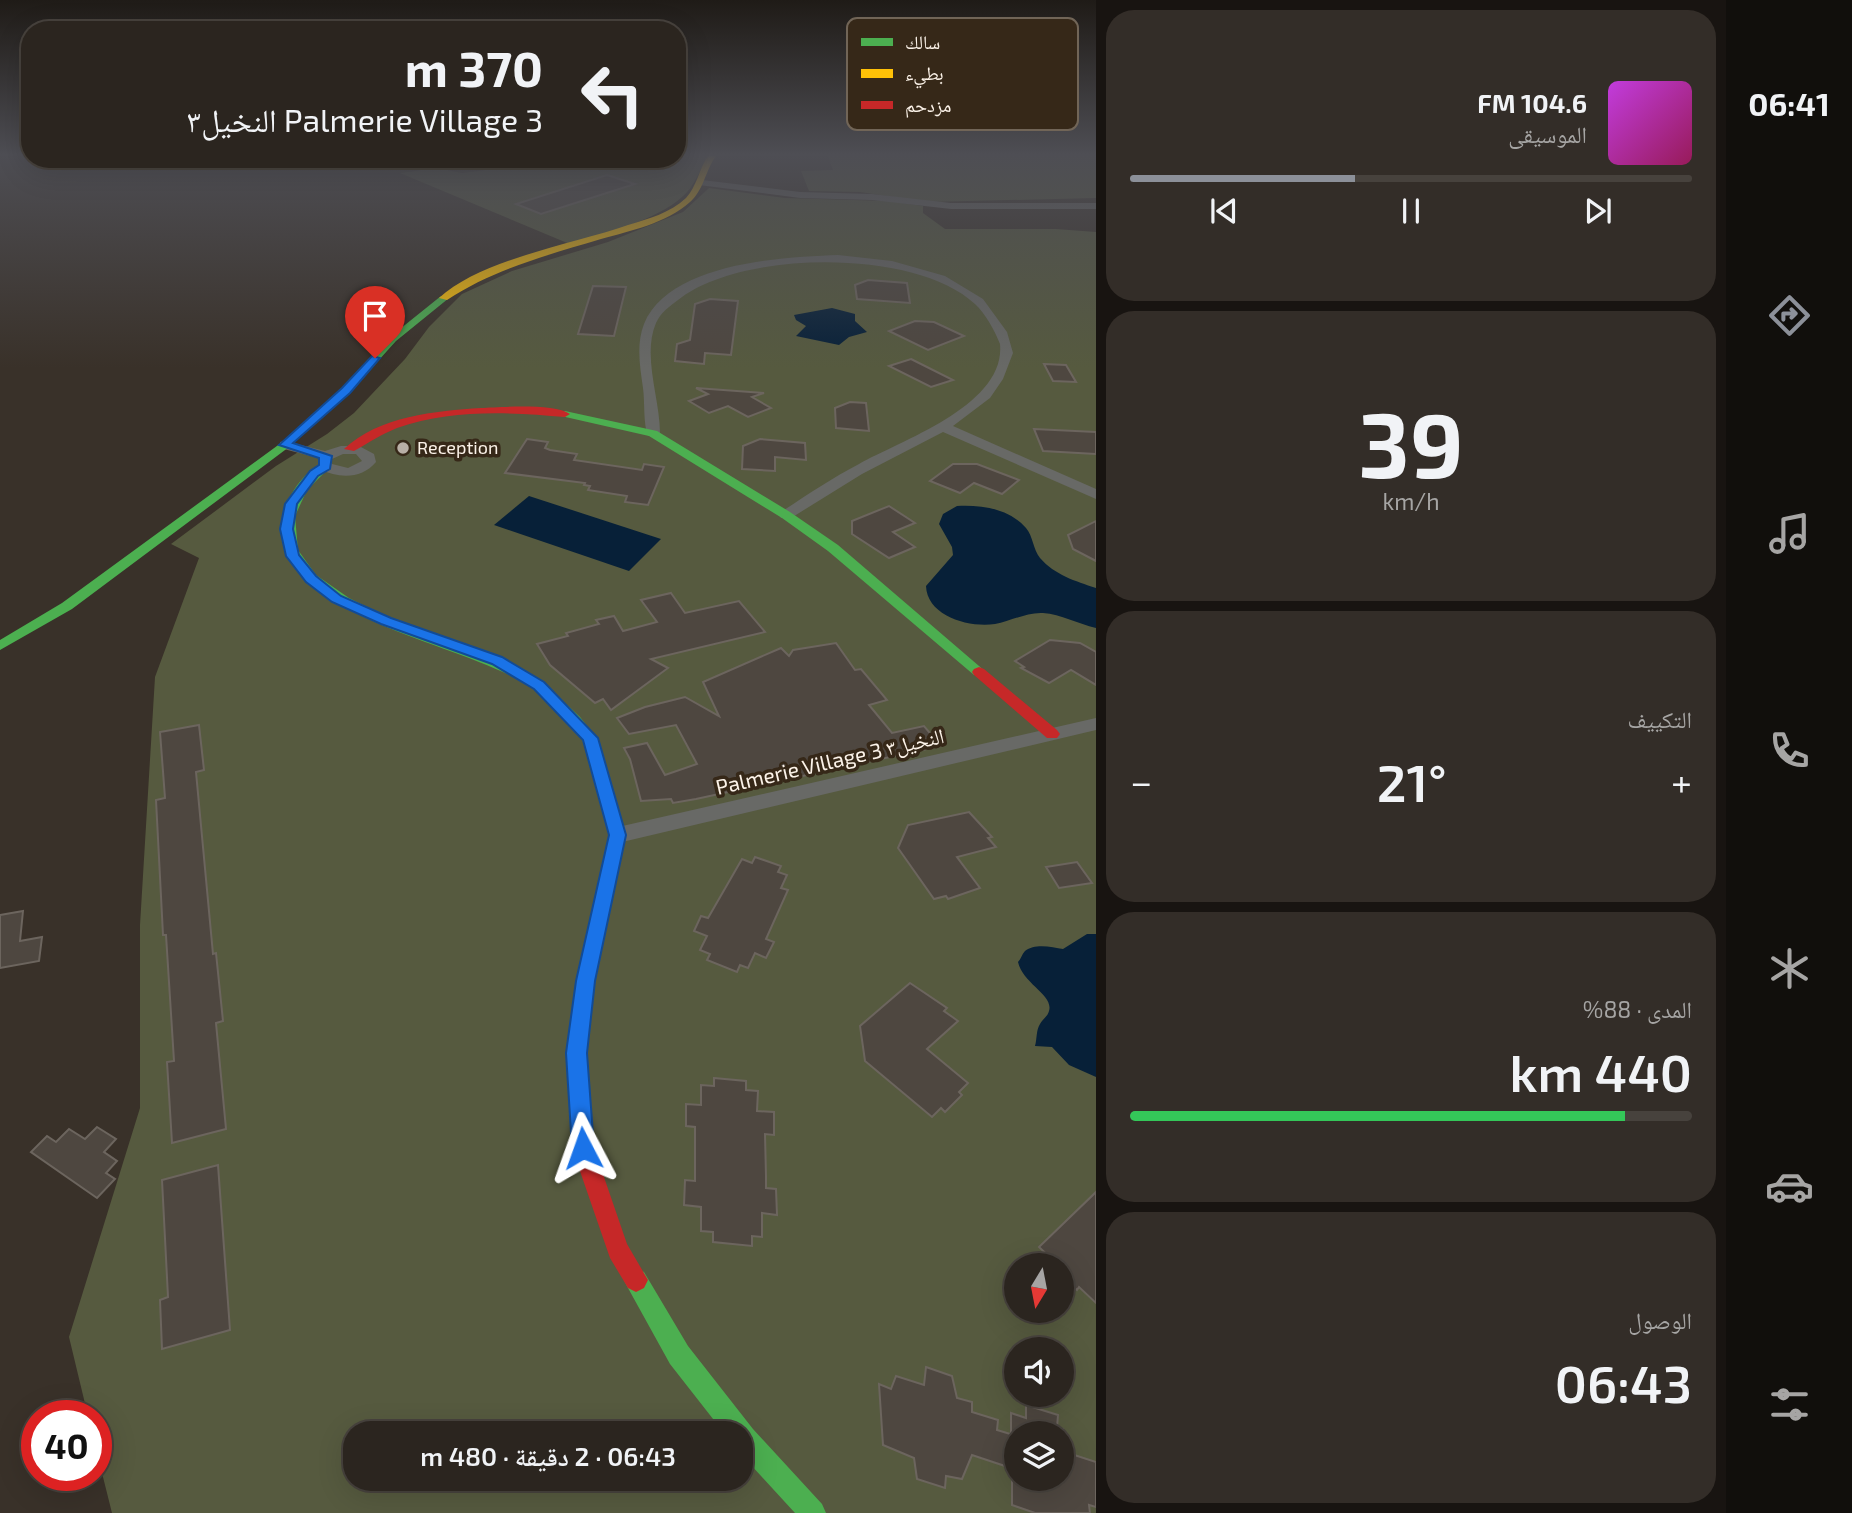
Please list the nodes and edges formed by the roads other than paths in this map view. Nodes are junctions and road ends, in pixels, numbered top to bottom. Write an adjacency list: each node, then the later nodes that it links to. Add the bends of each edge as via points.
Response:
1 (631, 227): 4 (street, via 458,286 393,339)
2 (943, 427): 3 (street, via 987,393 1002,368 1007,347 990,312 978,300 931,274 883,263 824,258 734,267 703,277 675,293 659,309 649,323 645,360 654,408); 7 (street); 8 (street, via 866,466)
3 (653, 433): 5 (street, via 578,415 485,411 398,425); 8 (street)
4 (285, 445): 6 (street); 9 (street, via 67,606)
5 (351, 449): 6 (street); 6 (street, via 366,453 369,462 358,470 339,472)
6 (326, 461): 12 (street, via 291,504 286,529 292,556 311,579 337,599 497,660 539,686 590,738)
7 (1096, 495)
8 (786, 515): 11 (street, via 833,548)
9 (0, 646)
10 (1096, 724): 11 (street, Palmerie Village 3 النخيل٣)
11 (1052, 734): 12 (street, Palmerie Village 3 النخيل٣)
12 (618, 835): 13 (street, via 586,981 576,1053 583,1148 618,1250 679,1355 744,1438)
13 (813, 1513)

